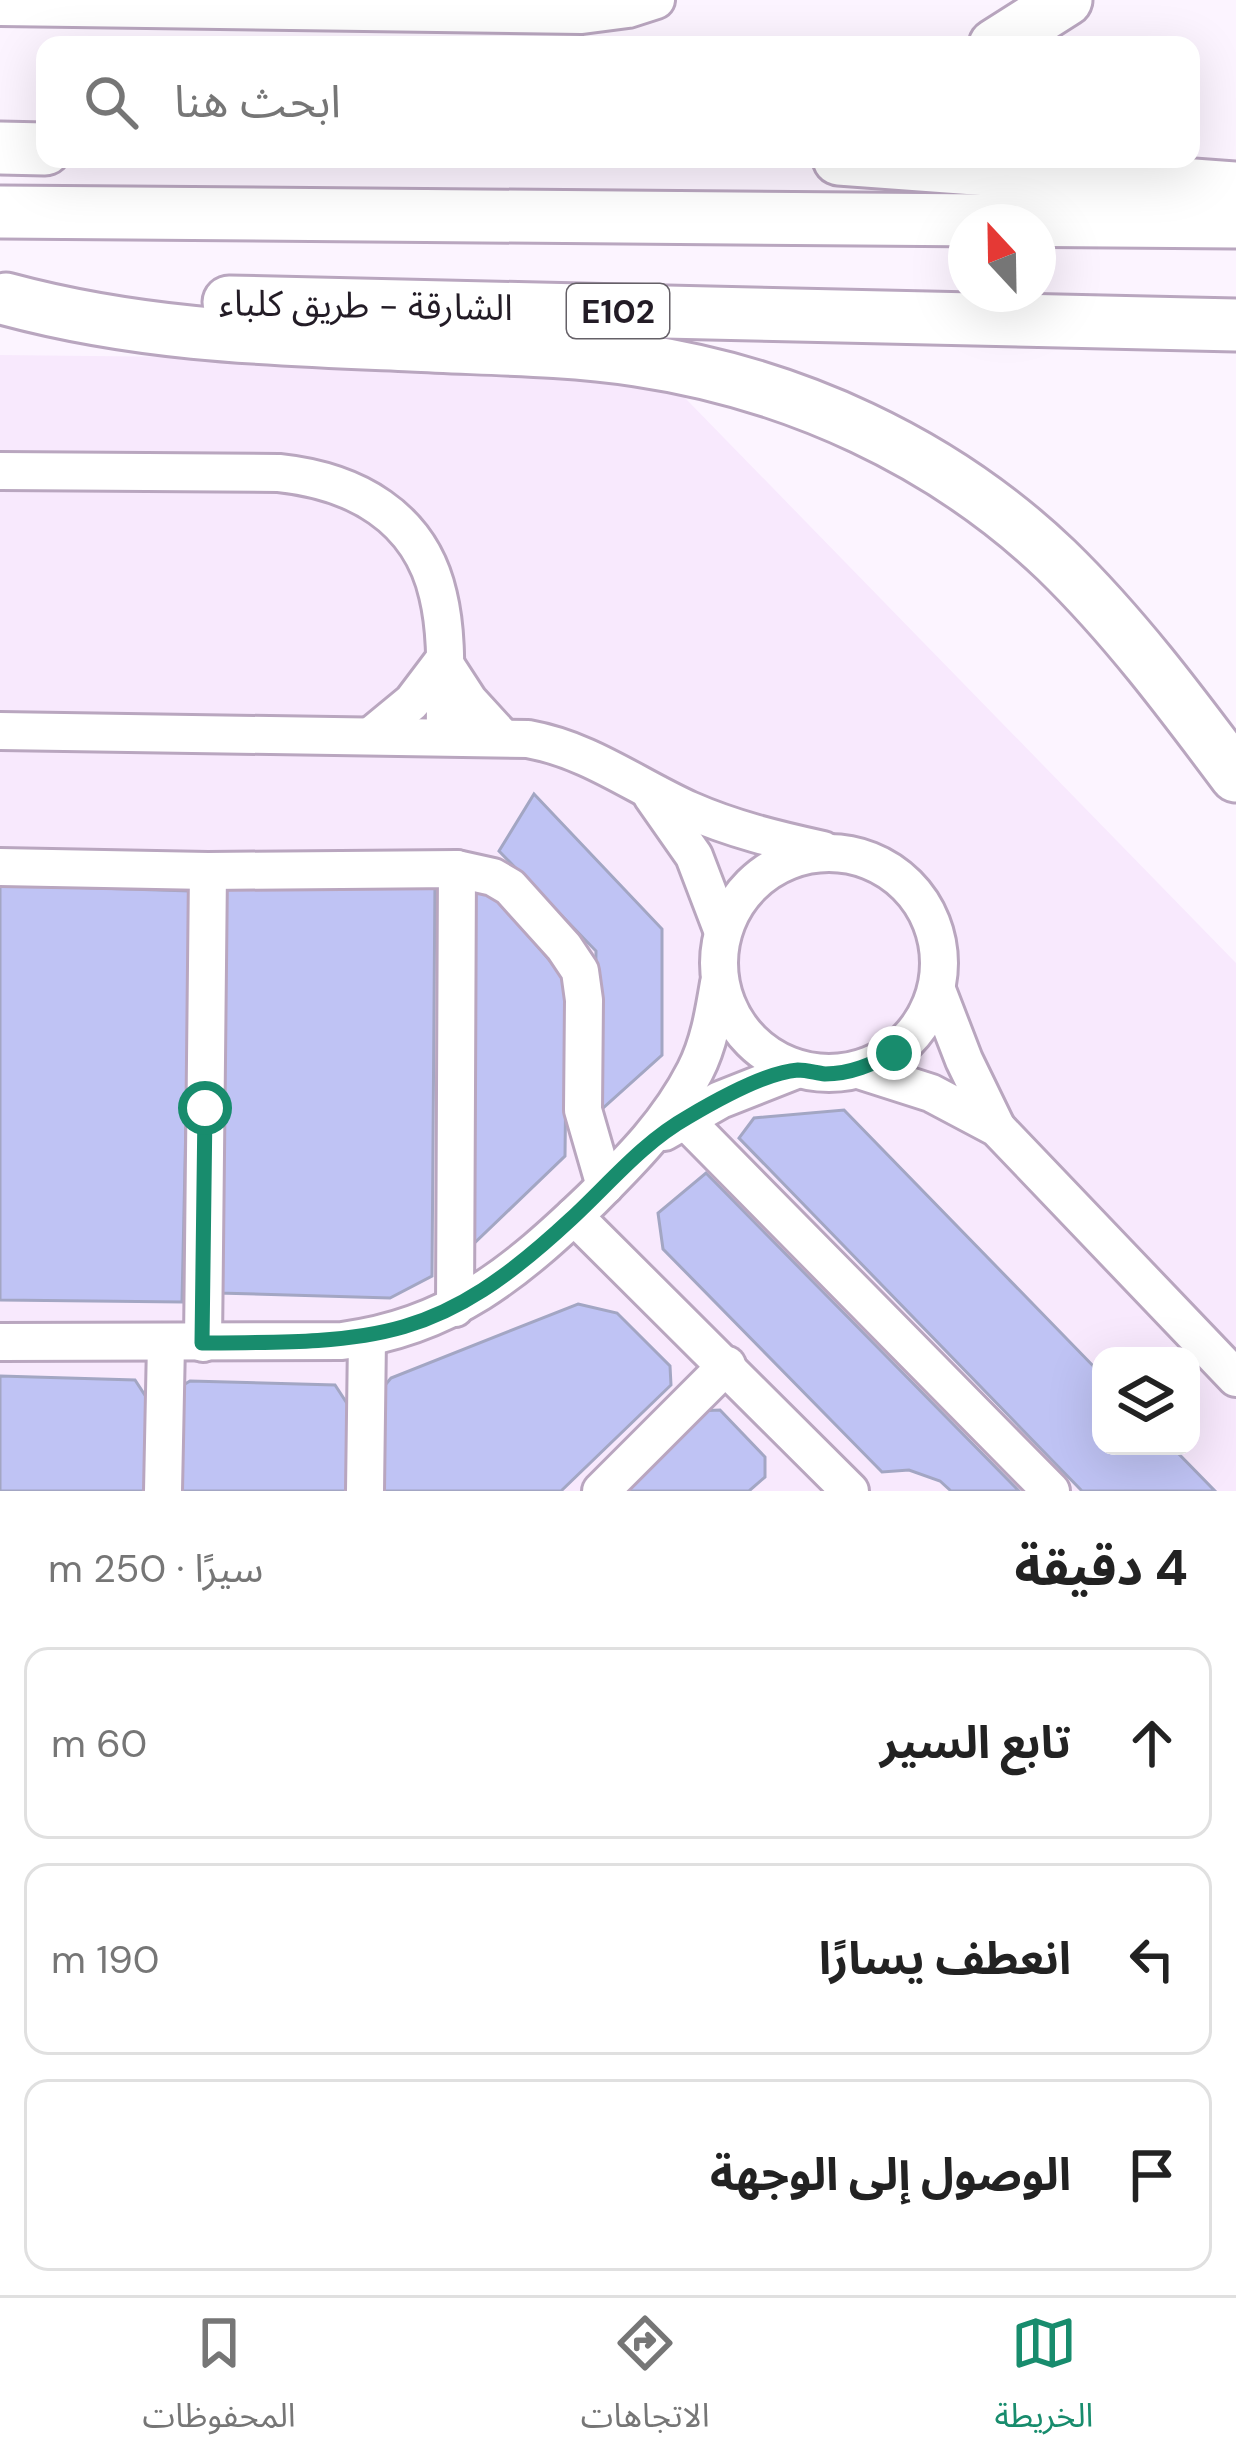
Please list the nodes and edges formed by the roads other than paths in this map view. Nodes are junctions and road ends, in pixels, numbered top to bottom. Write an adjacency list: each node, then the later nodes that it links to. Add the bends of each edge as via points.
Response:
1 (656, 0): 3 (street, via 582,14)
2 (1066, 0): 4 (highway)
3 (0, 7)
4 (1009, 36)
5 (0, 148): 6 (highway)
6 (36, 149)
7 (1005, 168): 8 (highway)
8 (1236, 188)
9 (0, 212): 10 (highway)
10 (1236, 222)
11 (3, 299): 12 (highway, الشارقة - طريق كلباء / E102); 19 (highway, via 181,334 637,360 790,396 930,464 1054,559)
12 (1236, 326)
13 (0, 470): 14 (street, via 279,473 363,494 397,520 423,555 438,595)
14 (443, 661): 16 (street, via 412,702); 17 (street); 18 (street)
15 (0, 731): 16 (street)
16 (371, 735): 17 (street)
17 (445, 736): 18 (street)
18 (502, 737): 20 (street, via 580,752)
19 (1236, 776)
20 (646, 788): 21 (street, via 731,826); 25 (street, via 694,856)
21 (823, 850): 25 (street, via 760,878); 27 (street, via 889,870 915,892 940,955)
22 (0, 867): 24 (street)
23 (457, 869): 24 (street); 33 (street, via 510,887 580,971 583,1110); 35 (street)
24 (208, 872): 39 (street)
25 (723, 932): 26 (street)
26 (719, 983): 28 (street, via 746,1036); 32 (street, via 698,1067)
27 (938, 990): 29 (street, via 921,1025 894,1053); 31 (street)
28 (796, 1070): 29 (street); 30 (street)
29 (859, 1070): 31 (street)
30 (684, 1119): 32 (street); 46 (street)
31 (997, 1128): 41 (street)
32 (652, 1140): 33 (street)
33 (605, 1186): 34 (street)
34 (574, 1216): 35 (street, via 492,1287); 40 (street)
35 (455, 1308): 36 (street)
36 (367, 1338): 39 (street); 43 (street)
37 (0, 1342): 38 (street)
38 (166, 1343): 39 (street); 42 (street)
39 (202, 1343)
40 (727, 1365): 44 (street); 45 (street)
41 (1236, 1378)
42 (163, 1491)
43 (364, 1491)
44 (601, 1491)
45 (850, 1491)
46 (1052, 1491)

